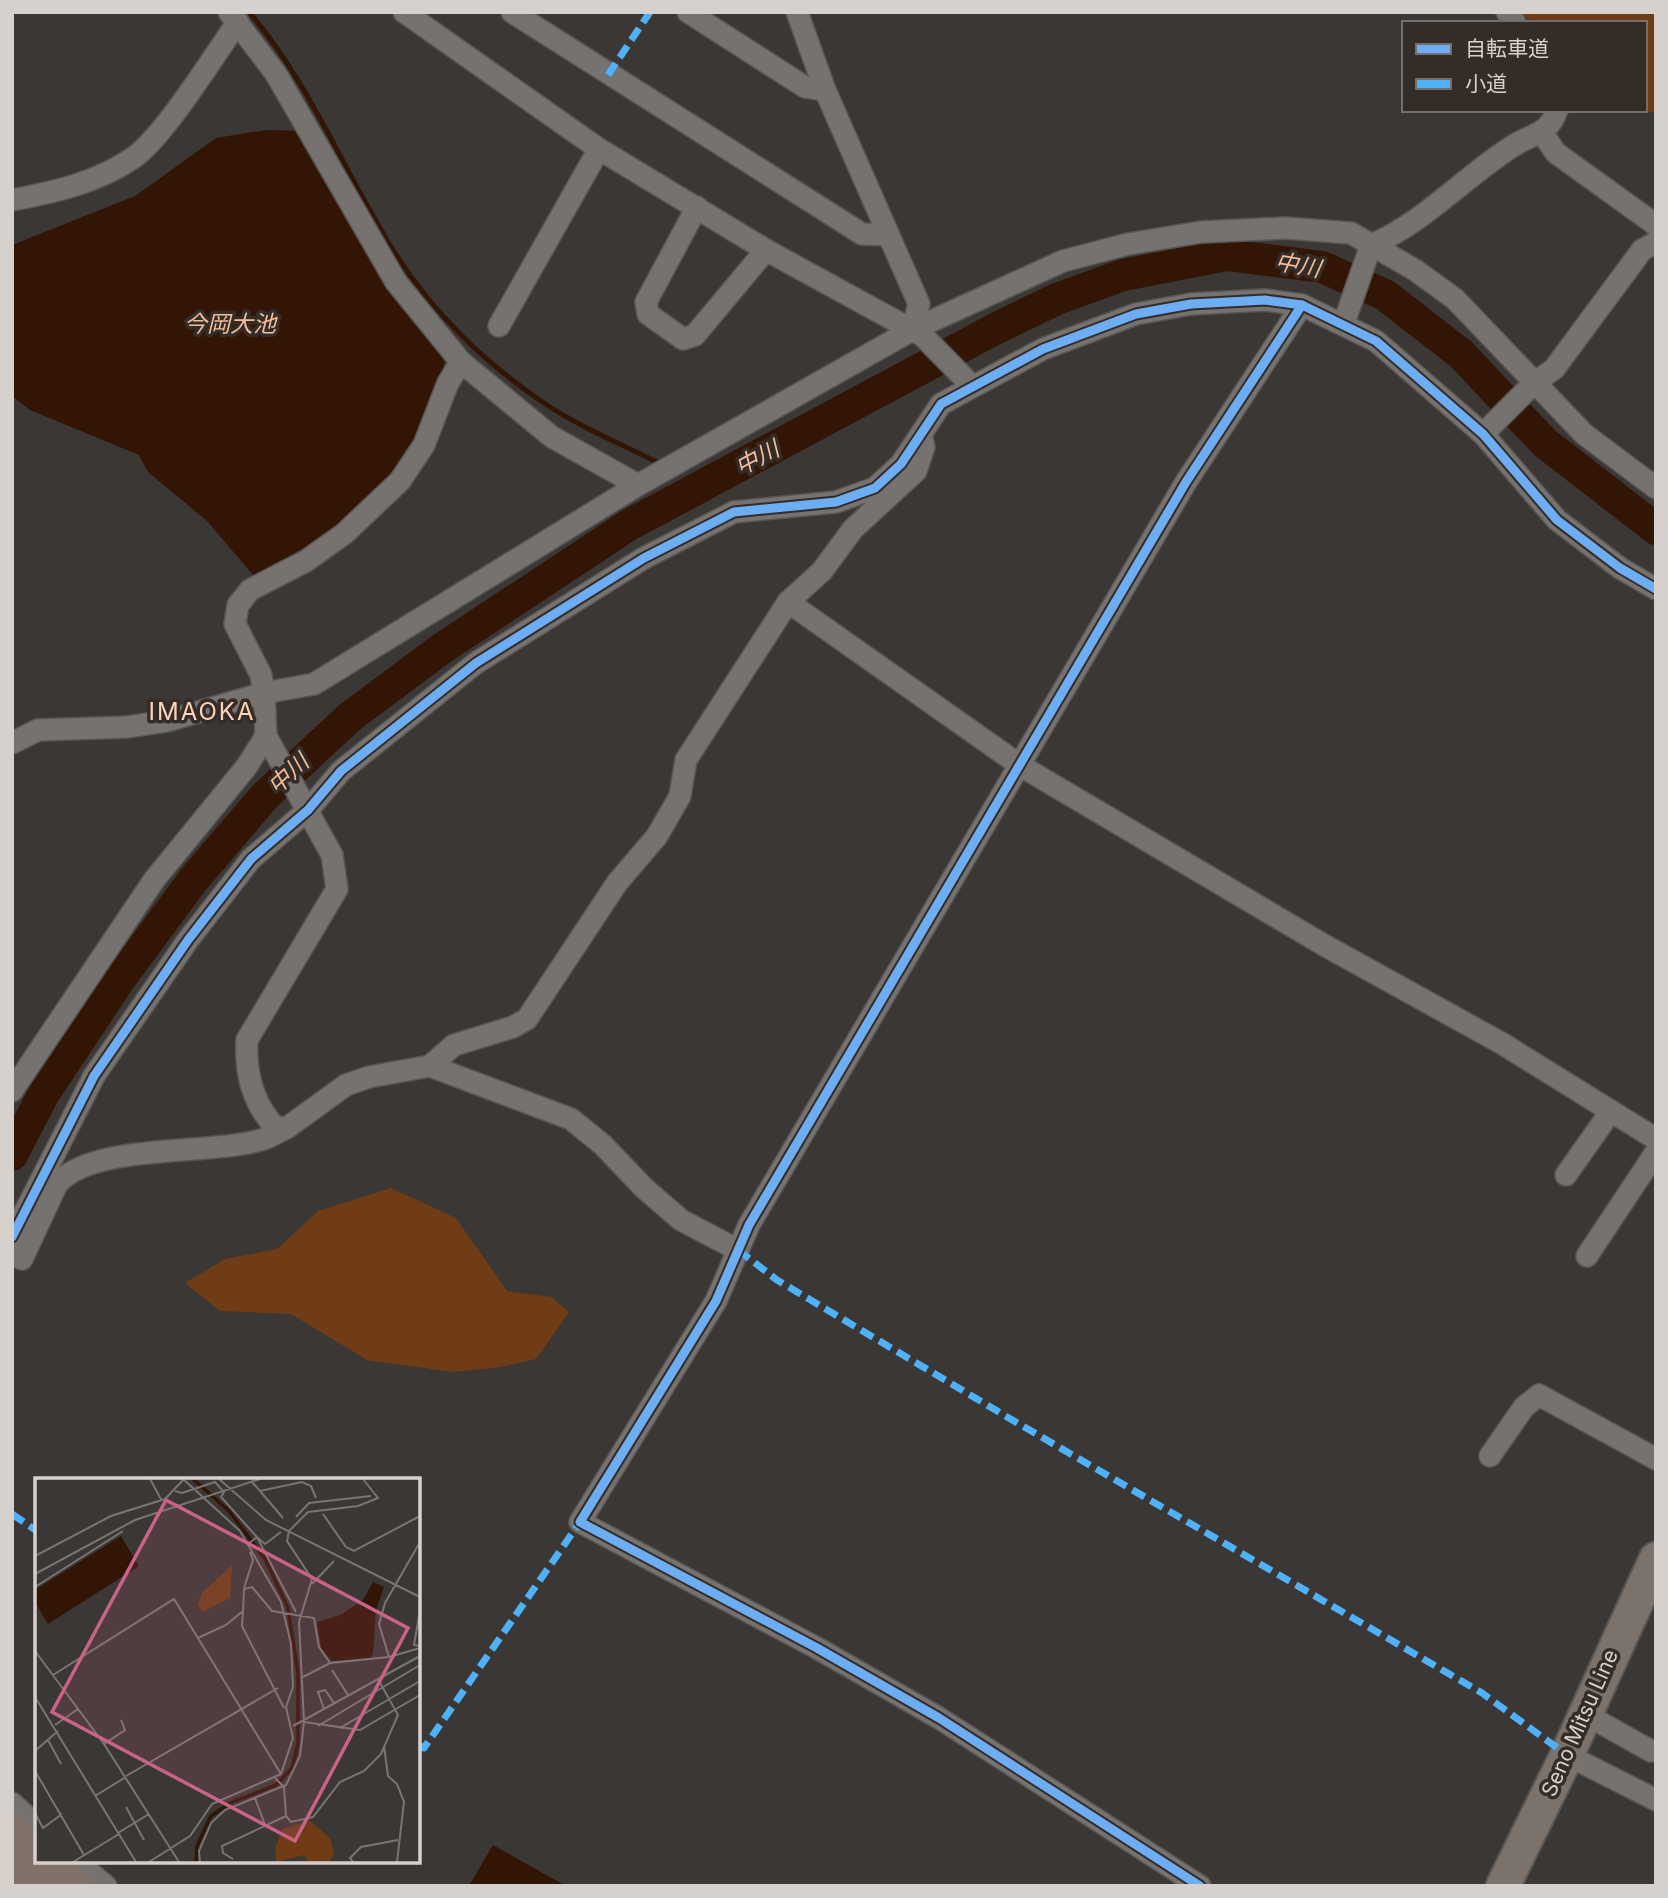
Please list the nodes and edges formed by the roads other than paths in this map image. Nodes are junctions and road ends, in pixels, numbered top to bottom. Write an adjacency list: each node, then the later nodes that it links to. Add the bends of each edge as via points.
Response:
1 (512, 12): 13 (street, via 862,234)
2 (688, 12): 6 (street, via 805,87)
3 (797, 12): 6 (street)
4 (409, 14): 9 (street)
5 (234, 17): 10 (street, via 163,126 135,156 66,190); 21 (street, via 276,74 397,282)
6 (825, 90): 13 (street)
7 (1556, 112): 8 (street)
8 (1542, 133): 12 (street, via 1556,152); 15 (street, via 1516,143 1398,234)
9 (599, 149): 11 (street); 19 (street)
10 (12, 200)
11 (697, 207): 16 (street); 16 (street, via 646,302 648,314 683,339 695,335)
12 (1656, 225)
13 (888, 235): 20 (street, via 919,304)
14 (1656, 243): 23 (street, via 1642,250 1554,369)
15 (1371, 245): 18 (street); 20 (street, via 1351,233 1285,228 1201,232 1128,244 1063,261); 23 (street, via 1455,299)
16 (766, 250): 20 (street)
17 (1302, 305): 18 (street); 22 (street, via 1265,300 1191,304 1136,314); 35 (street, via 1186,482)
18 (1344, 323): 24 (street, via 1376,341)
19 (499, 326)
20 (918, 333): 22 (street); 26 (street)
21 (461, 362): 26 (street, via 552,437); 30 (street, via 424,446 400,481 344,534 306,561 250,590 238,605 235,624 261,675)
22 (967, 382): 25 (street, via 941,404)
23 (1534, 383): 24 (street); 27 (street, via 1584,434)
24 (1483, 433): 28 (street, via 1557,520)
25 (921, 435): 29 (street, via 924,447 916,471 853,529 821,571); 36 (street, via 901,464 875,488 836,502 734,512 643,558 475,663 341,771)
26 (638, 485): 30 (street, via 314,684)
27 (1656, 488)
28 (1656, 589)
29 (788, 602): 35 (street); 37 (street, via 687,760 680,796 657,836 617,883 527,1019 454,1045)
30 (264, 692): 32 (street, via 201,713 127,727); 33 (street)
31 (12, 724): 32 (street)
32 (38, 730): 34 (street)
33 (268, 739): 36 (street); 38 (street, via 154,880)
34 (12, 743)
35 (1021, 766): 39 (street); 45 (street, via 749,1224)
36 (308, 810): 40 (street, via 332,855 337,889 247,1040 246,1062 262,1113 276,1128); 44 (street, via 251,859 188,940 94,1076)
37 (430, 1066): 40 (street, via 346,1085); 45 (street, via 571,1119 681,1220)
38 (12, 1091)
39 (1611, 1111): 41 (street); 43 (street)
40 (288, 1127): 46 (street, via 263,1139 82,1167 57,1184 22,1259)
41 (1656, 1139)
42 (1656, 1152): 47 (street)
43 (1566, 1175)
44 (12, 1237)
45 (738, 1250): 65 (street, via 716,1301 580,1522 939,1718)
46 (12, 1254)
47 (1587, 1256)
48 (1490, 1456): 49 (street, via 1524,1407 1539,1395)
49 (1656, 1459)
50 (1656, 1559): 51 (main road, Seno Mitsu Line)
51 (1585, 1714): 52 (street); 53 (main road, Seno Mitsu Line)
52 (1651, 1751)
53 (1567, 1755): 54 (street); 66 (main road, Seno Mitsu Line)
54 (1656, 1800)
55 (12, 1803): 56 (street)
56 (35, 1824)
57 (12, 1833): 58 (highway)
58 (35, 1852)
59 (47, 1863): 63 (highway)
60 (78, 1863): 64 (street)
61 (12, 1875): 62 (highway)
62 (24, 1886)
63 (73, 1886)
64 (106, 1886)
65 (1200, 1886)
66 (1503, 1886)

